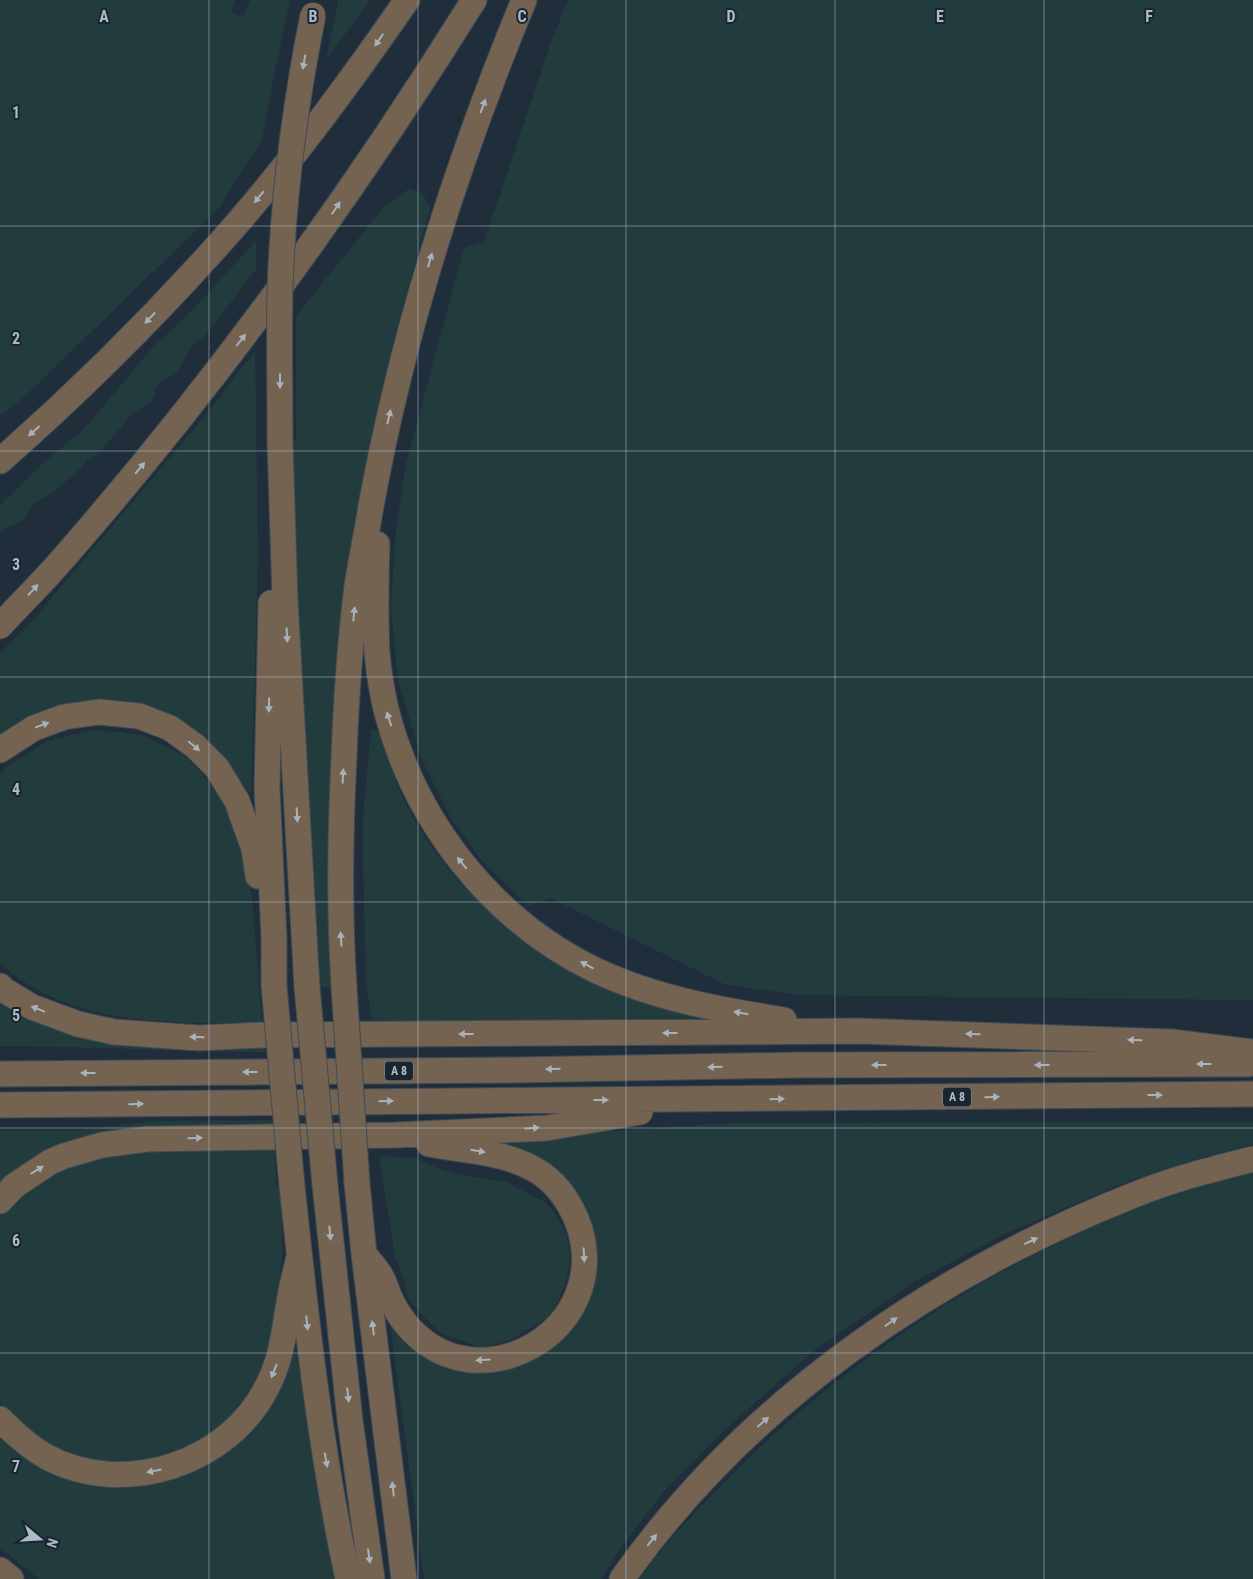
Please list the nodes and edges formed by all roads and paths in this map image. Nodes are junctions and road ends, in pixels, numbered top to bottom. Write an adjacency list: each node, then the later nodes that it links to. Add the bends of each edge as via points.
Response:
1 (407, 0): 6 (highway, one-way to 6, via 278,174 211,253 52,415)
2 (474, 0): 8 (highway, one-way to 2, via 86,532 245,335 434,65)
3 (524, 0): 7 (highway, one-way to 3, via 407,340 432,253 463,160)
4 (315, 7): 5 (highway, one-way to 5, bridge, via 296,111 283,234)
5 (280, 453): 10 (highway, one-way to 10, via 271,578 267,788); 28 (highway, one-way to 28, bridge, via 306,986 350,1420)
6 (0, 461)
7 (379, 464): 12 (highway, one-way to 7, via 708,1007 621,981 595,970 548,942 507,910 475,879 451,849 425,807 406,767 387,713 377,652); 22 (highway, one-way to 7, bridge, via 340,926 341,834 347,683 357,584)
8 (0, 626)
9 (0, 750): 10 (highway, one-way to 10, via 34,728 64,717 99,712 139,716 170,728 195,746 217,768 237,801 252,841)
10 (274, 975): 23 (highway, bridge)
11 (0, 986): 12 (highway, one-way to 11, via 199,1038 114,1032 78,1024 32,1007)
12 (858, 1031): 13 (highway, one-way to 12, via 1172,1042)
13 (1253, 1052)
14 (1253, 1064): 15 (highway, A 8, one-way to 15, via 799,1065)
15 (0, 1074)
16 (1253, 1094): 17 (highway, A 8, one-way to 16)
17 (711, 1100): 18 (highway, A 8, one-way to 17); 19 (highway, one-way to 17, via 547,1128)
18 (0, 1105)
19 (396, 1135): 21 (highway, one-way to 19, via 14,1186 50,1162 102,1145 147,1139); 22 (highway, one-way to 22, via 497,1154 545,1176 566,1199 577,1220 585,1251 581,1282 569,1312 548,1336 519,1352 485,1361 474,1360 445,1353 416,1335 400,1316 382,1278)
20 (1253, 1159): 30 (highway, one-way to 20, via 680,1506 749,1434 828,1366 913,1306 1028,1242 1134,1194)
21 (0, 1201)
22 (364, 1254): 29 (highway, one-way to 22)
23 (299, 1257): 24 (highway, one-way to 24, via 283,1346 268,1386 234,1429 191,1460 134,1474 85,1470 48,1457 18,1437); 27 (highway, one-way to 27, via 319,1422)
24 (0, 1419)
25 (0, 1570): 26 (highway)
26 (11, 1579)
27 (348, 1579)
28 (372, 1579)
29 (404, 1579)
30 (622, 1579)

